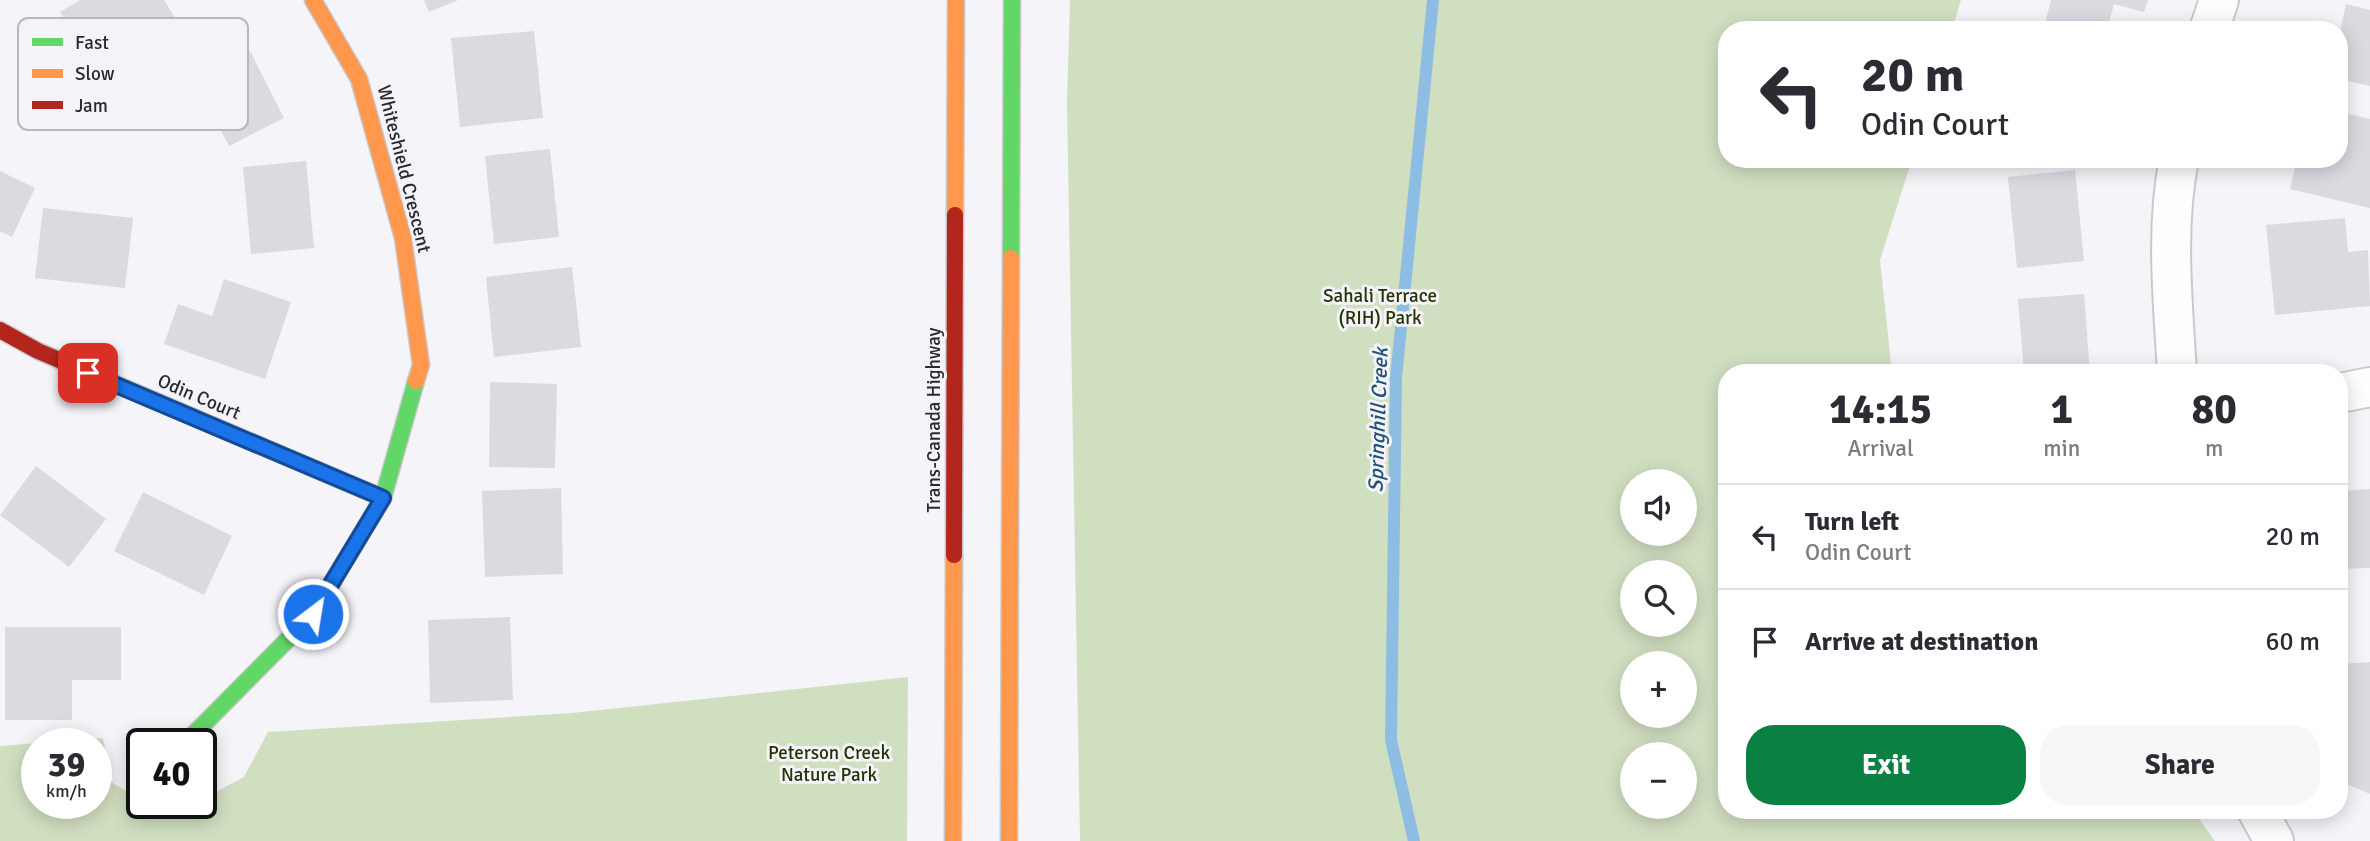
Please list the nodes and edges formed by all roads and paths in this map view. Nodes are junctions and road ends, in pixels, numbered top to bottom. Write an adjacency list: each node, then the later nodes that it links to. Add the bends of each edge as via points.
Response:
1 (313, 0): 11 (main road, Whiteshield Crescent, via 359,79 404,238 421,365)
2 (956, 0): 14 (main road, Trans-Canada Highway)
3 (1012, 0): 15 (main road)
4 (2219, 0): 5 (street)
5 (2212, 21)
6 (2177, 168): 8 (street, via 2171,270)
7 (0, 330): 11 (main road, Odin Court, via 38,352)
8 (2176, 364)
9 (2370, 387): 10 (street)
10 (2348, 391)
11 (383, 498): 12 (main road, Whiteshield Crescent, via 313,614)
12 (200, 728)
13 (2263, 819): 16 (street)
14 (953, 841)
15 (1009, 841)
16 (2274, 841)

